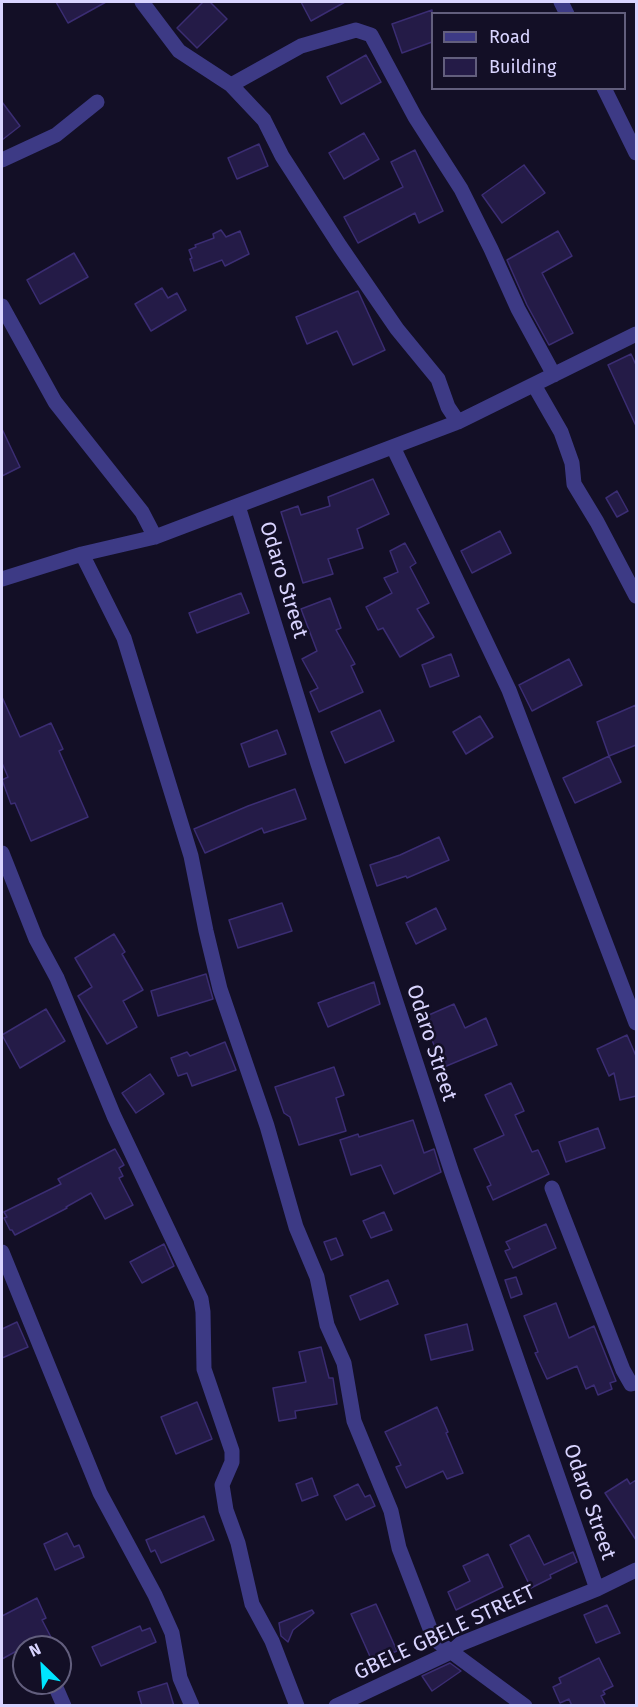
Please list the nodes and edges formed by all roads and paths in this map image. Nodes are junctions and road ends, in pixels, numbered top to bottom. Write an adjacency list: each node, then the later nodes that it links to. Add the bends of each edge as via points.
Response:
1 (142, 2): 2 (street, via 179,51)
2 (231, 85): 9 (street, via 301,46 356,30 371,35 460,189); 11 (street, via 264,120 282,156 340,246 397,329 438,379)
3 (605, 90): 5 (street)
4 (97, 102): 6 (street, via 56,135)
5 (636, 153)
6 (2, 160)
7 (2, 306): 14 (street, via 55,402 142,512)
8 (636, 334): 9 (street)
9 (554, 375): 10 (street)
10 (534, 386): 11 (street); 17 (street, via 561,432 572,463 574,484)
11 (458, 422): 12 (street)
12 (393, 447): 13 (street); 19 (street, via 509,690)
13 (238, 506): 14 (street); 24 (street, Odaro Street, via 452,1173)
14 (155, 537): 15 (street)
15 (82, 554): 16 (street); 25 (street, via 124,638 151,724 191,856 220,989 267,1126 296,1227 317,1277 327,1325 344,1363 354,1421 391,1511 399,1548 434,1640)
16 (2, 579)
17 (636, 596)
18 (2, 853): 27 (street, via 114,1116 201,1299 204,1369 232,1451 232,1462 222,1485 226,1510 252,1604 272,1641)
19 (636, 1023)
20 (552, 1188): 22 (street, via 623,1370 631,1384)
21 (2, 1252): 26 (street, via 100,1493 172,1633 180,1678)
22 (636, 1383)
23 (636, 1570): 24 (street, GBELE GBELE STREET)
24 (597, 1589): 25 (street, GBELE GBELE STREET, via 460,1644)
25 (451, 1652): 28 (street, GBELE GBELE STREET); 29 (street)
26 (192, 1706)
27 (297, 1706)
28 (336, 1706)
29 (525, 1706)

